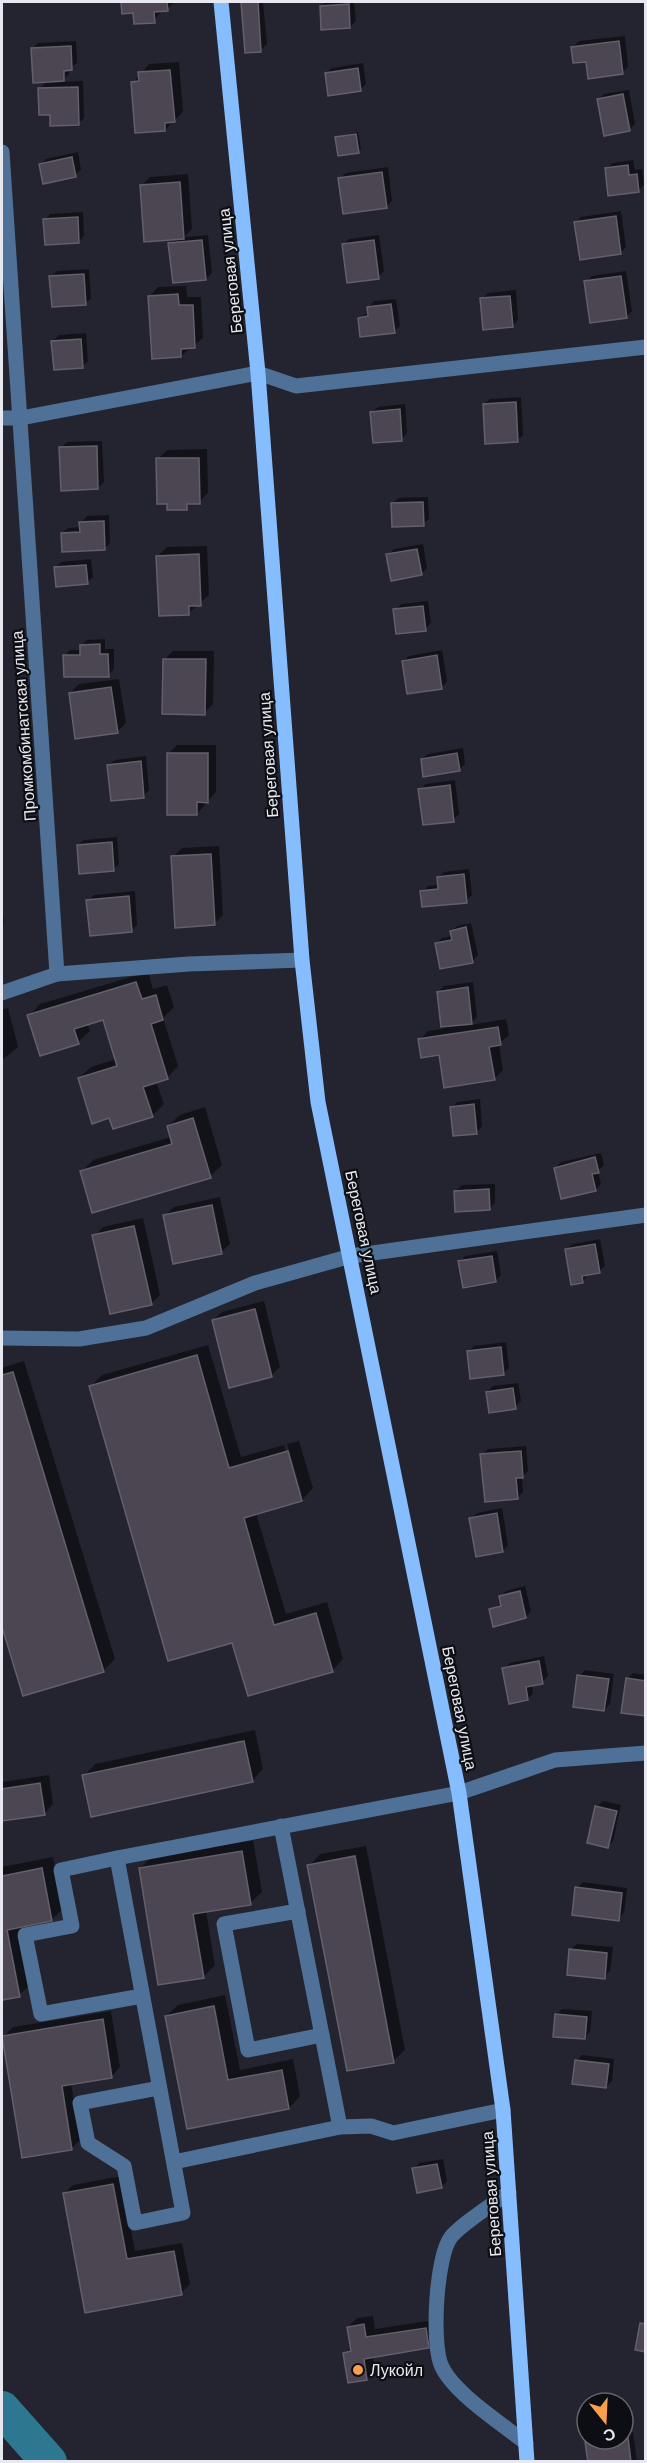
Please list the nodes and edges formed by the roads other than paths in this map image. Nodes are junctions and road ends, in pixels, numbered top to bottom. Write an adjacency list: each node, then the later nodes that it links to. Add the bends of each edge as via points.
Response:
1 (222, 2): 4 (main road, Береговая улица)
2 (2, 152): 5 (street, Промкомбинатская улица)
3 (645, 347): 4 (street, via 296,386)
4 (258, 373): 5 (street); 7 (main road, Береговая улица)
5 (21, 417): 6 (street); 8 (street, Промкомбинатская улица)
6 (2, 418)
7 (302, 960): 8 (street); 11 (main road, Береговая улица, via 318,1102)
8 (57, 974): 9 (street)
9 (2, 993)
10 (645, 1215): 11 (street)
11 (351, 1256): 12 (street, via 255,1283 146,1328 79,1339); 14 (main road, Береговая улица)
12 (2, 1338)
13 (645, 1753): 14 (street, via 555,1760)
14 (459, 1793): 15 (street); 21 (main road, Береговая улица)
15 (281, 1826): 16 (street); 17 (street)
16 (117, 1858): 18 (street); 18 (street, via 61,1870 72,1926 26,1935 41,2014)
17 (298, 1911): 19 (street); 19 (street, via 224,1924 248,2050)
18 (142, 1996): 20 (street)
19 (322, 2035): 22 (street)
20 (159, 2088): 23 (street); 23 (street, via 80,2103 88,2144 124,2166 135,2223 183,2213)
21 (503, 2110): 22 (street, via 393,2133 371,2126); 24 (main road, Береговая улица)
22 (340, 2127): 23 (street)
23 (174, 2162)
24 (509, 2192): 25 (main road, Береговая улица); 25 (street, via 450,2238 438,2275 437,2353 442,2368 460,2389)
25 (526, 2444): 26 (main road, Береговая улица)
26 (527, 2462)

